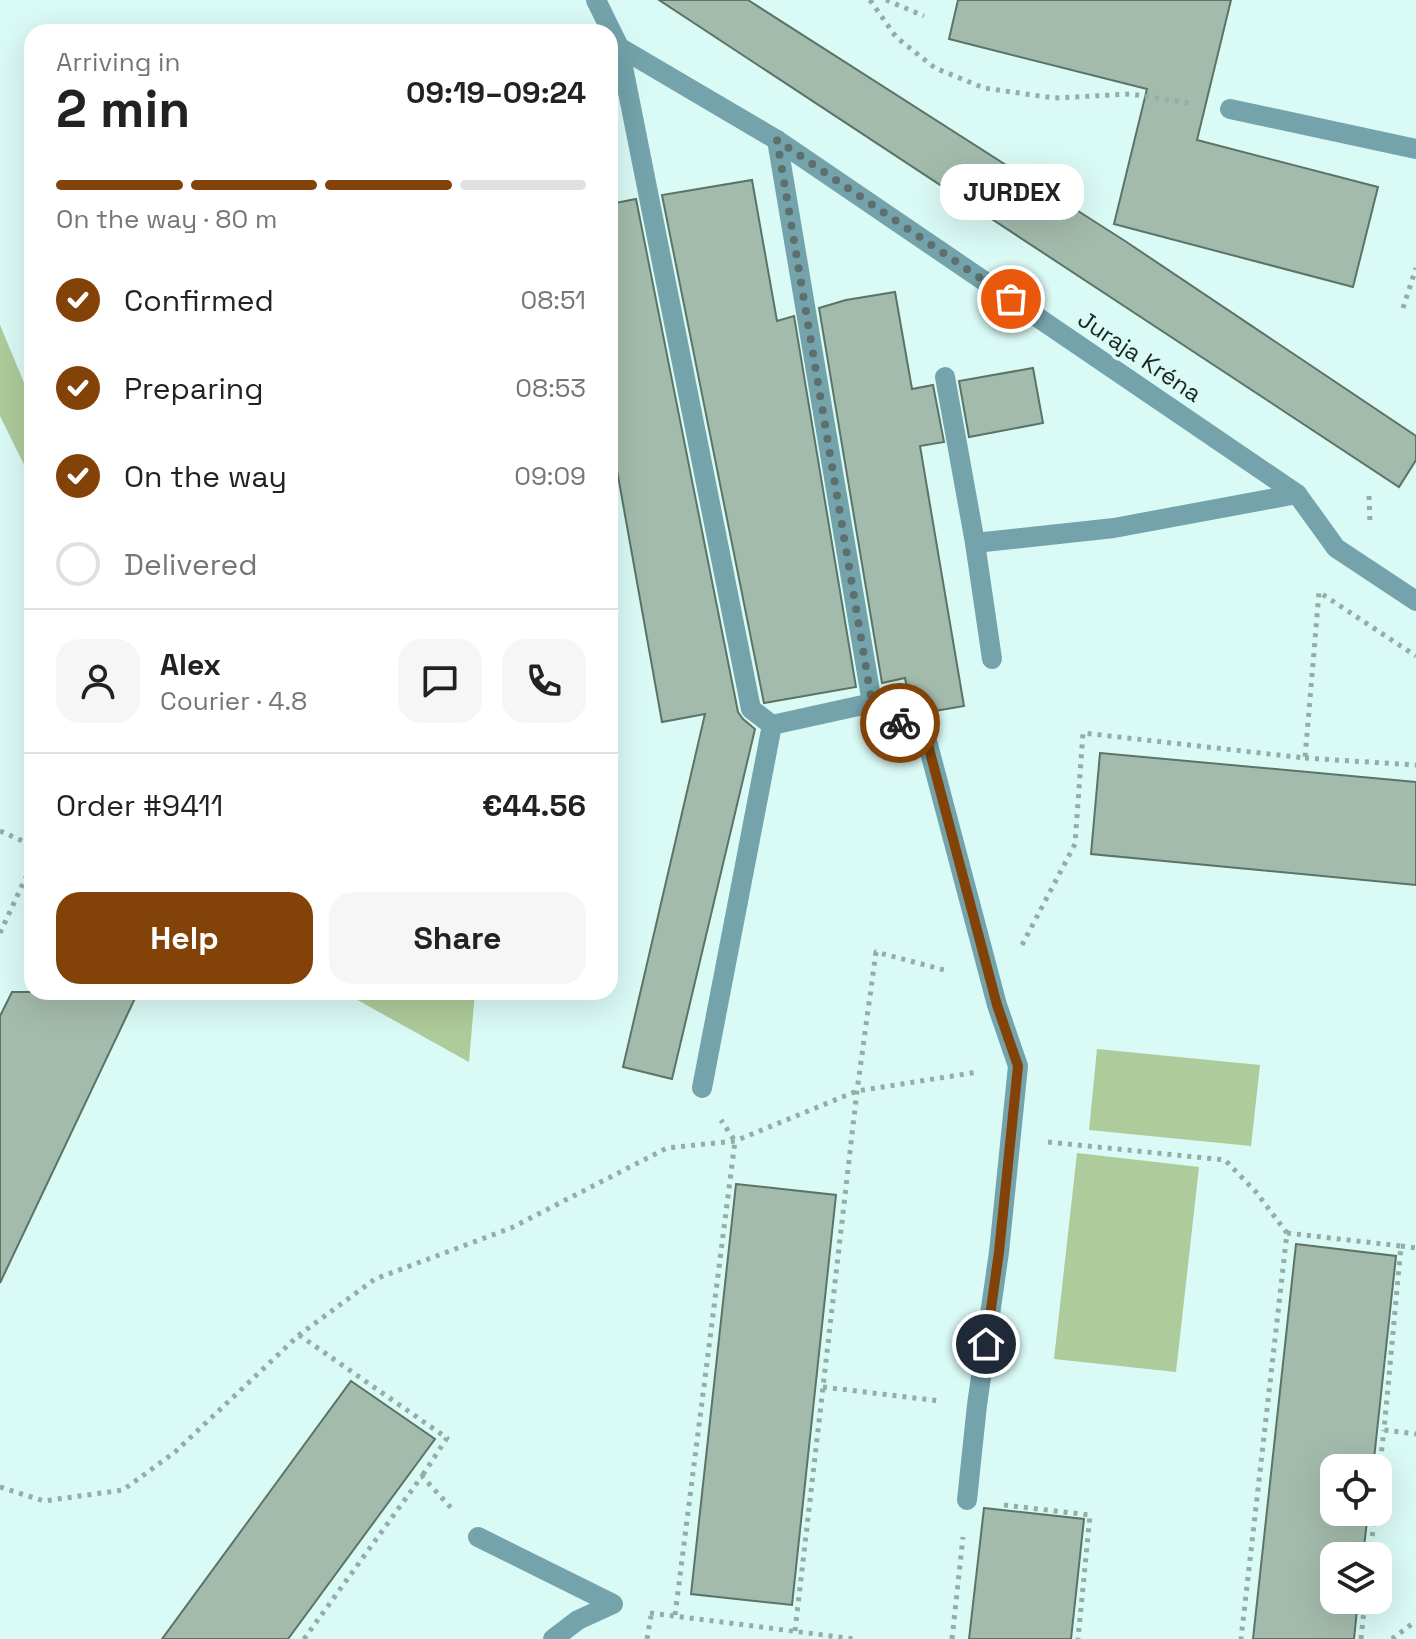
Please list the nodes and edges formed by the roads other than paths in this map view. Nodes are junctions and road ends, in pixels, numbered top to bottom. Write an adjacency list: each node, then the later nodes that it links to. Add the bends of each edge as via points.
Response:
1 (596, 0): 2 (street)
2 (608, 24)
3 (619, 47): 5 (street, Juraja Kréna); 13 (street, via 751,709)
4 (1230, 109): 6 (street)
5 (777, 140): 8 (street, Juraja Kréna); 12 (street)
6 (1416, 149)
7 (945, 377): 9 (street)
8 (1297, 494): 9 (street, via 1114,528); 10 (street, Juraja Kréna, via 1336,548)
9 (975, 543): 11 (street)
10 (1416, 601)
11 (992, 659)
12 (872, 703): 13 (street); 15 (street, via 927,741 1018,1066)
13 (772, 725): 14 (street)
14 (702, 1088)
15 (967, 1500)
16 (478, 1537): 17 (street, via 613,1604)
17 (553, 1639)

